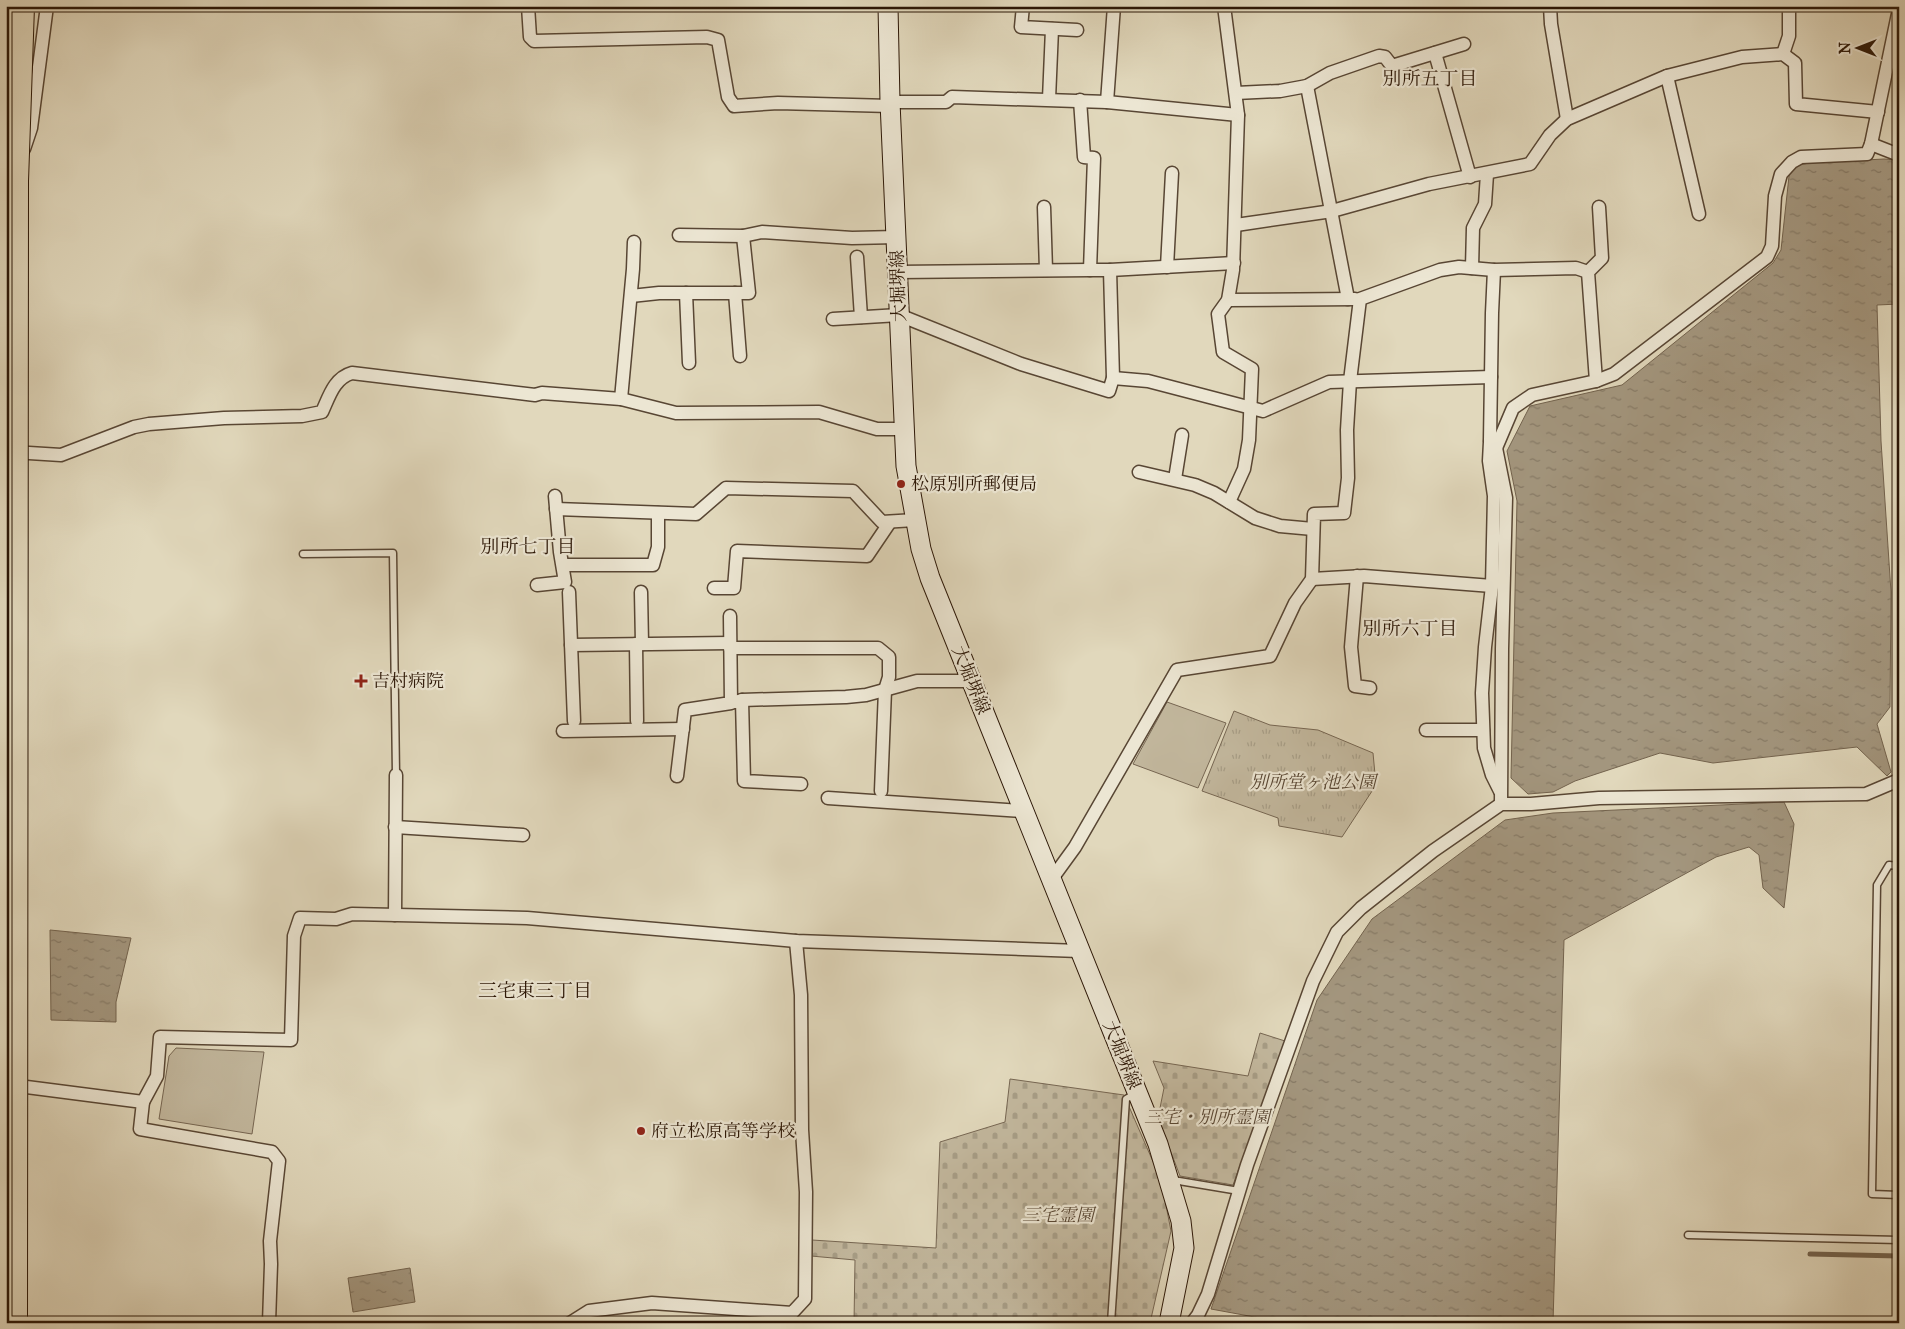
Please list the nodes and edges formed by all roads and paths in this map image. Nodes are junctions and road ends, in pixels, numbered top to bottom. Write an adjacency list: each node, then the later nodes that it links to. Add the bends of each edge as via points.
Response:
1 (22, 6): 29 (highway, bridge)
2 (34, 6): 33 (main road)
3 (47, 6): 29 (street, via 31,128)
4 (528, 6): 23 (street, via 530,36 534,41 707,36 718,40 728,98 734,106)
5 (888, 6): 23 (main road, 大堀堺線)
6 (1023, 6): 12 (street, via 1021,27)
7 (1114, 6): 22 (street)
8 (1224, 6): 19 (street)
9 (1550, 6): 26 (street)
10 (1789, 6): 16 (street, via 1789,36)
11 (1899, 9): 24 (street)
12 (1052, 29): 13 (street); 20 (street)
13 (1077, 30)
14 (1464, 44): 15 (street)
15 (1434, 53): 18 (street, via 1392,66 1385,57 1379,56 1330,73); 32 (street)
16 (1783, 54): 17 (street, via 1742,56); 24 (street, via 1795,63 1796,104)
17 (1667, 76): 26 (street); 37 (street)
18 (1307, 86): 19 (street); 36 (street)
19 (1236, 93): 25 (street)
20 (1049, 99): 21 (street); 23 (street, via 952,97 946,102)
21 (1080, 100): 22 (street); 48 (street, via 1084,157 1094,158)
22 (1107, 102): 25 (street)
23 (890, 104): 41 (main road, 大堀堺線)
24 (1878, 112): 27 (street)
25 (1238, 115): 38 (street)
26 (1567, 119): 31 (street, via 1550,134 1530,164)
27 (1871, 144): 28 (street); 66 (street, via 1867,154 1801,157 1792,162 1781,174 1775,196 1772,246 1767,257 1614,374)
28 (1899, 155)
29 (17, 171): 33 (street); 131 (highway, bridge)
30 (1172, 173): 45 (street)
31 (1487, 174): 32 (street); 46 (street, via 1485,204 1474,228)
32 (1470, 177): 36 (street, via 1429,184)
33 (8, 198): 72 (main road)
34 (1044, 207): 47 (street)
35 (1599, 207): 52 (street, via 1602,258)
36 (1332, 211): 38 (street); 56 (street)
37 (1699, 214)
38 (1236, 226): 44 (street)
39 (679, 235): 40 (street)
40 (743, 236): 41 (street, via 762,232 852,238); 54 (street, via 749,293)
41 (896, 237): 51 (main road, 大堀堺線)
42 (634, 242): 55 (street)
43 (857, 257): 59 (street)
44 (1234, 263): 45 (street); 57 (street)
45 (1167, 267): 49 (street)
46 (1472, 268): 50 (street); 56 (street, via 1440,270)
47 (1046, 270): 48 (street); 51 (street)
48 (1090, 270): 49 (street)
49 (1110, 270): 64 (street)
50 (1494, 270): 52 (street, via 1576,268); 63 (street)
51 (898, 272): 58 (main road, 大堀堺線)
52 (1588, 272): 66 (street)
53 (686, 293): 54 (street); 55 (street); 62 (street)
54 (735, 293): 61 (street)
55 (631, 296): 67 (street)
56 (1354, 299): 57 (street); 65 (street)
57 (1228, 300): 68 (street, via 1218,314 1223,352 1252,369)
58 (900, 315): 59 (street); 64 (street, via 1021,364 1109,391); 69 (main road, 大堀堺線)
59 (861, 317): 60 (street)
60 (833, 319)
61 (740, 356)
62 (688, 363)
63 (1491, 377): 65 (street); 71 (street)
64 (1113, 378): 68 (street, via 1148,381)
65 (1350, 381): 68 (street, via 1329,382 1263,411); 81 (street, via 1344,513 1314,514)
66 (1596, 381): 71 (street, via 1532,395 1513,408)
67 (621, 399): 69 (street, via 676,413 819,412 877,429); 72 (street, via 535,395 352,373 344,375 334,387 322,412 302,416 149,424 62,455)
68 (1251, 409): 76 (street, via 1244,468)
69 (904, 429): 79 (main road, 大堀堺線)
70 (1182, 436): 74 (street)
71 (1493, 444): 87 (street, via 1489,461 1494,496); 96 (street, via 1506,498)
72 (7, 451): 122 (main road)
73 (1139, 472): 74 (street)
74 (1175, 479): 76 (street, via 1195,484)
75 (555, 496): 77 (street)
76 (1229, 502): 81 (street, via 1255,518 1280,526)
77 (556, 509): 78 (street); 83 (street)
78 (658, 514): 80 (street, via 696,514 726,488 853,491 882,522); 83 (street, via 658,547 653,565)
79 (915, 520): 80 (street); 97 (main road, 大堀堺線, via 930,578)
80 (890, 522): 88 (street, via 867,556 737,551 734,588)
81 (1313, 529): 85 (street)
82 (303, 554): 107 (lane, via 393,553)
83 (563, 565): 86 (street, via 565,582)
84 (1357, 576): 85 (street); 87 (street); 98 (street, via 1351,647 1354,686)
85 (1312, 579): 118 (street, via 1295,603 1270,656 1178,670 1075,848)
86 (537, 585)
87 (1492, 586): 95 (street)
88 (714, 588)
89 (569, 592): 93 (street)
90 (641, 592): 92 (street)
91 (730, 616): 94 (street)
92 (639, 644): 93 (street); 94 (street); 102 (street)
93 (571, 645): 101 (street)
94 (730, 645): 99 (street, via 878,648 889,657); 100 (street)
95 (1485, 647): 96 (street); 105 (street)
96 (1502, 649): 113 (street)
97 (971, 681): 99 (street, via 918,681); 114 (main road, 大堀堺線)
98 (1370, 688)
99 (885, 690): 100 (street, via 846,697); 111 (street)
100 (736, 702): 103 (street, via 685,710); 110 (street, via 744,781)
101 (574, 721)
102 (637, 721)
103 (683, 729): 106 (street); 108 (street)
104 (1426, 730): 105 (street)
105 (1483, 730): 113 (street, via 1484,748)
106 (563, 731)
107 (396, 774): 115 (street)
108 (677, 776)
109 (1899, 780): 113 (street, via 1866,794 1599,798 1531,804)
110 (801, 784)
111 (882, 791)
112 (828, 798): 114 (street)
113 (1501, 798): 126 (street, via 1361,908 1337,932 1313,981)
114 (1024, 811): 118 (main road, 大堀堺線)
115 (395, 827): 116 (street); 119 (street)
116 (523, 835)
117 (1899, 866): 127 (lane, via 1889,866 1877,885 1872,1194)
118 (1051, 880): 121 (main road, 大堀堺線)
119 (395, 915): 120 (street, via 527,918); 124 (street, via 300,918 294,936 291,1040 160,1037 157,1076)
120 (796, 941): 121 (street); 130 (street, via 801,995 806,1192 805,1299 792,1313 652,1303)
121 (1079, 951): 123 (main road, 大堀堺線)
122 (14, 1085): 124 (street); 132 (main road)
123 (1137, 1092): 125 (main road, 大堀堺線); 136 (lane, via 1126,1099)
124 (143, 1102): 133 (street, via 140,1129 272,1152 278,1161 270,1241)
125 (1169, 1180): 126 (lane); 137 (main road, 大堀堺線, via 1182,1221 1184,1248)
126 (1239, 1191): 138 (street, via 1208,1294)
127 (1899, 1195)
128 (1688, 1235): 129 (lane)
129 (1899, 1240)
130 (602, 1310): 134 (street, via 589,1311); 135 (street)
131 (15, 1323)
132 (24, 1323)
133 (269, 1323)
134 (570, 1323)
135 (602, 1323)
136 (1111, 1323)
137 (1169, 1323)
138 (1192, 1323)

